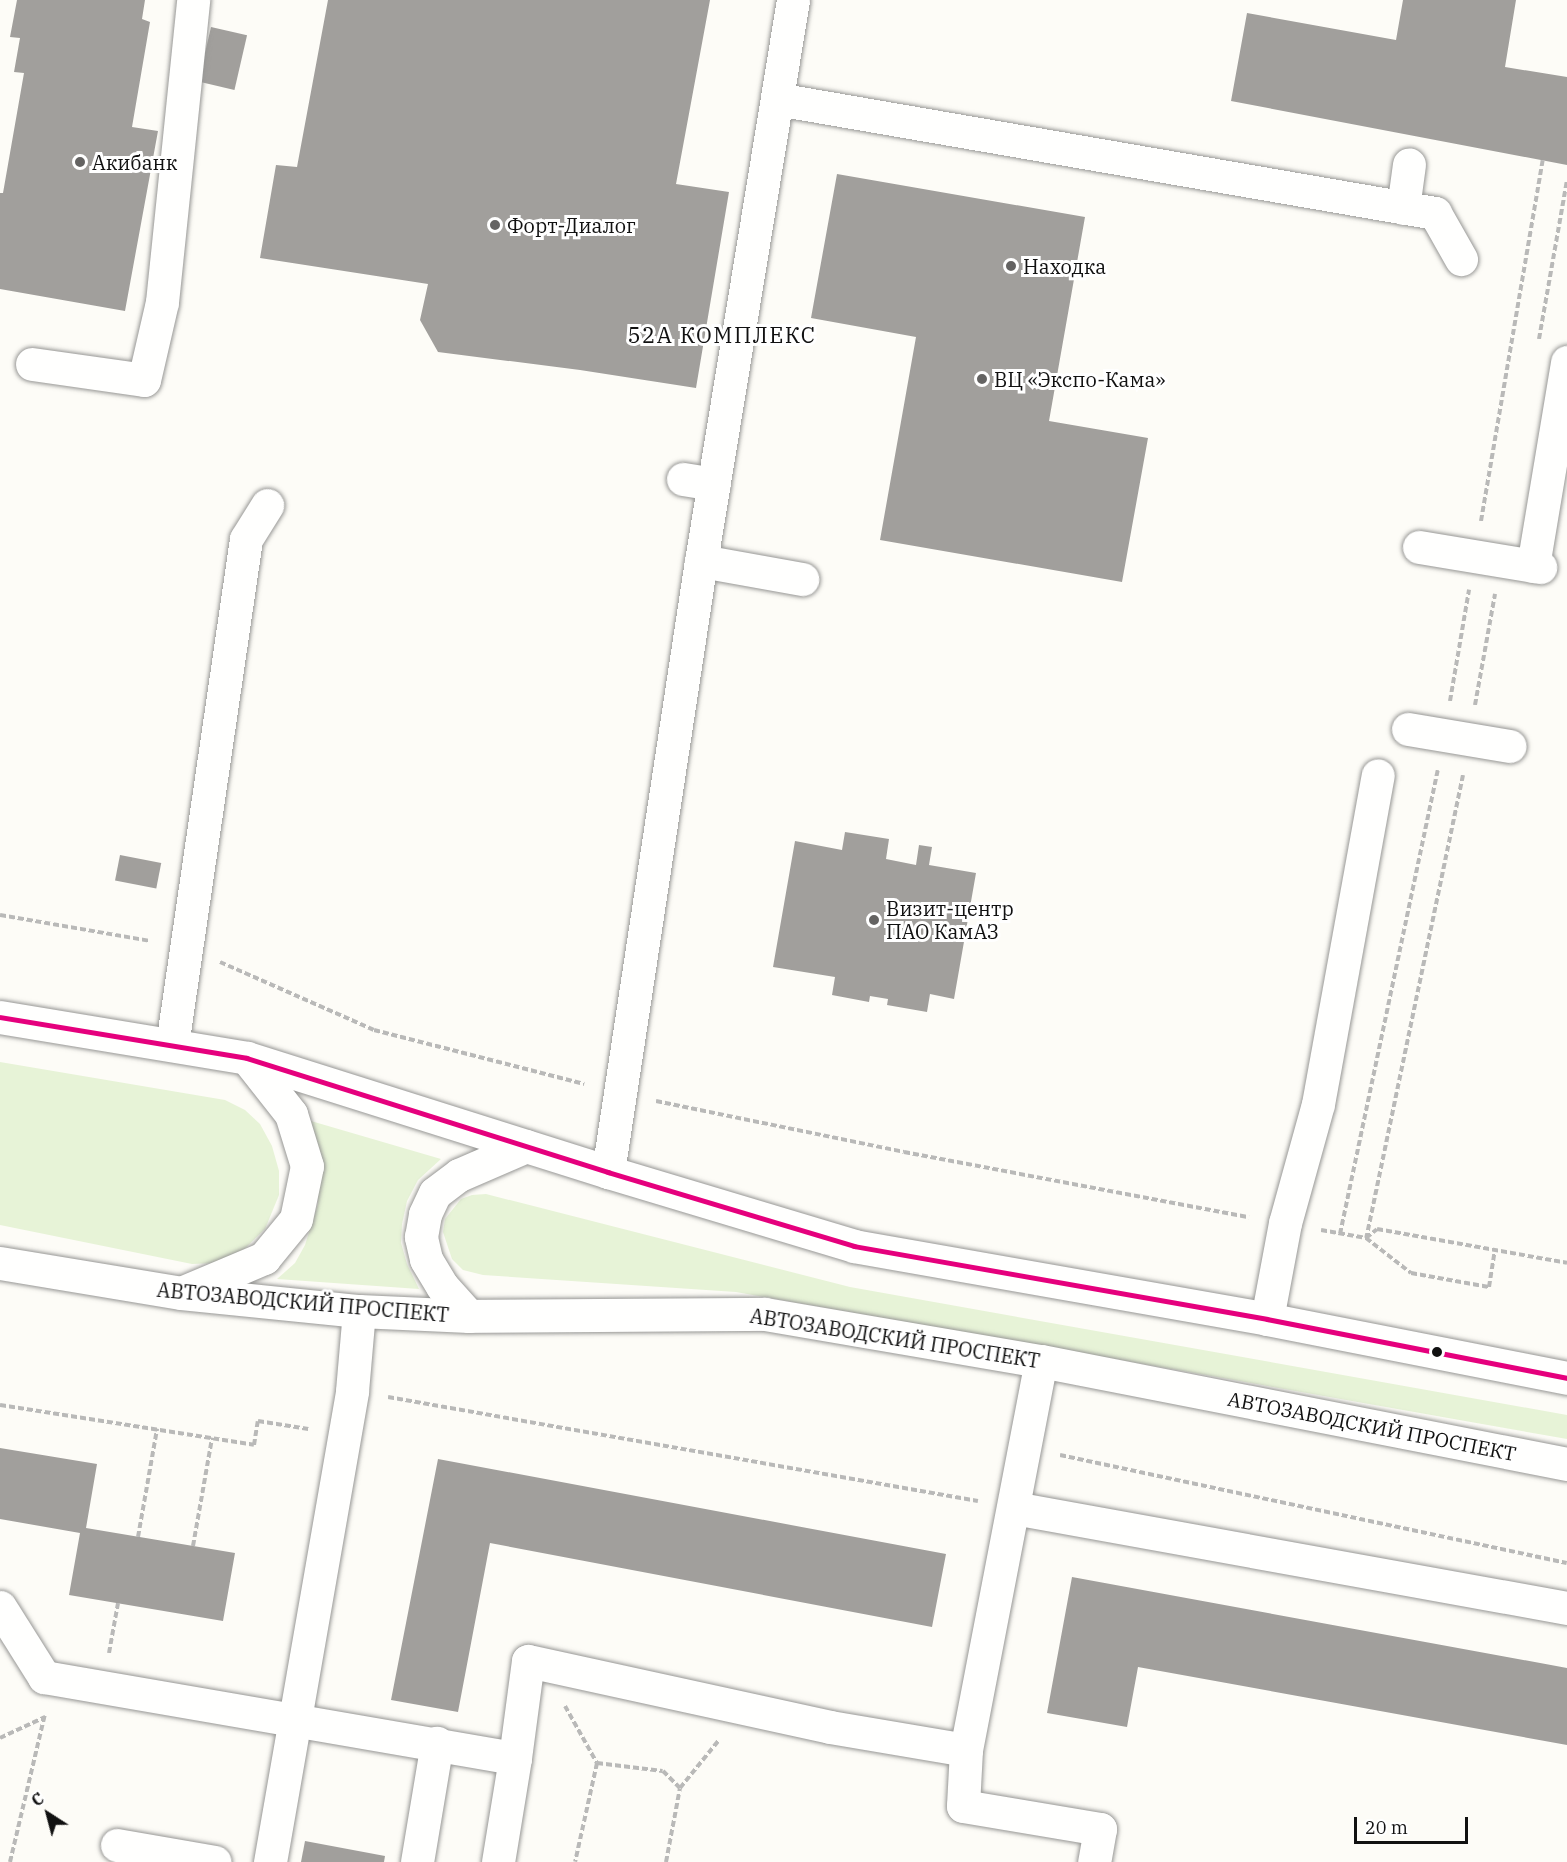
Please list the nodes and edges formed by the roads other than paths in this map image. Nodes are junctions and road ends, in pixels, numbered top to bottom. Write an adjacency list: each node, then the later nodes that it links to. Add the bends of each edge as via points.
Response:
1 (193, 0): 8 (street, via 162,302 144,380)
2 (793, 0): 3 (street)
3 (777, 99): 5 (street); 12 (street, via 698,481)
4 (1409, 164): 5 (street)
5 (1403, 208): 6 (street, via 1435,213)
6 (1461, 259)
7 (1567, 362): 9 (street)
8 (32, 364)
9 (1557, 487): 11 (street, via 1536,566)
10 (267, 505): 18 (street, via 246,539)
11 (1419, 547)
12 (701, 561): 13 (street); 21 (street)
13 (802, 579)
14 (1408, 729): 15 (street)
15 (1510, 746)
16 (1378, 775): 26 (street, via 1318,1104 1285,1223)
17 (0, 1017): 18 (street)
18 (172, 1045): 19 (street)
19 (247, 1058): 20 (street); 23 (street, via 291,1114 307,1166 296,1219 264,1258)
20 (526, 1146): 21 (street); 25 (street, via 459,1175 435,1193 425,1214 421,1237 426,1259 442,1286)
21 (608, 1172): 26 (street, via 854,1246)
22 (0, 1263): 23 (street, АВТОЗАВОДСКИЙ ПРОСПЕКТ)
23 (181, 1293): 24 (street, АВТОЗАВОДСКИЙ ПРОСПЕКТ)
24 (359, 1311): 25 (street, АВТОЗАВОДСКИЙ ПРОСПЕКТ); 33 (street, via 352,1391)
25 (469, 1316): 27 (street, АВТОЗАВОДСКИЙ ПРОСПЕКТ, via 765,1314)
26 (1267, 1319): 28 (street)
27 (1041, 1361): 29 (street, АВТОЗАВОДСКИЙ ПРОСПЕКТ); 30 (street)
28 (1567, 1378)
29 (1567, 1464)
30 (1014, 1508): 32 (street); 35 (street)
31 (0, 1607): 33 (street, via 44,1677)
32 (1567, 1608)
33 (295, 1719): 34 (street); 39 (street)
34 (437, 1743): 36 (street); 40 (street)
35 (966, 1750): 36 (street, via 830,1727 528,1661); 42 (street, via 963,1806 1100,1829)
36 (515, 1758): 41 (street)
37 (117, 1845): 38 (street)
38 (215, 1862)
39 (270, 1862)
40 (417, 1862)
41 (498, 1862)
42 (1094, 1862)

